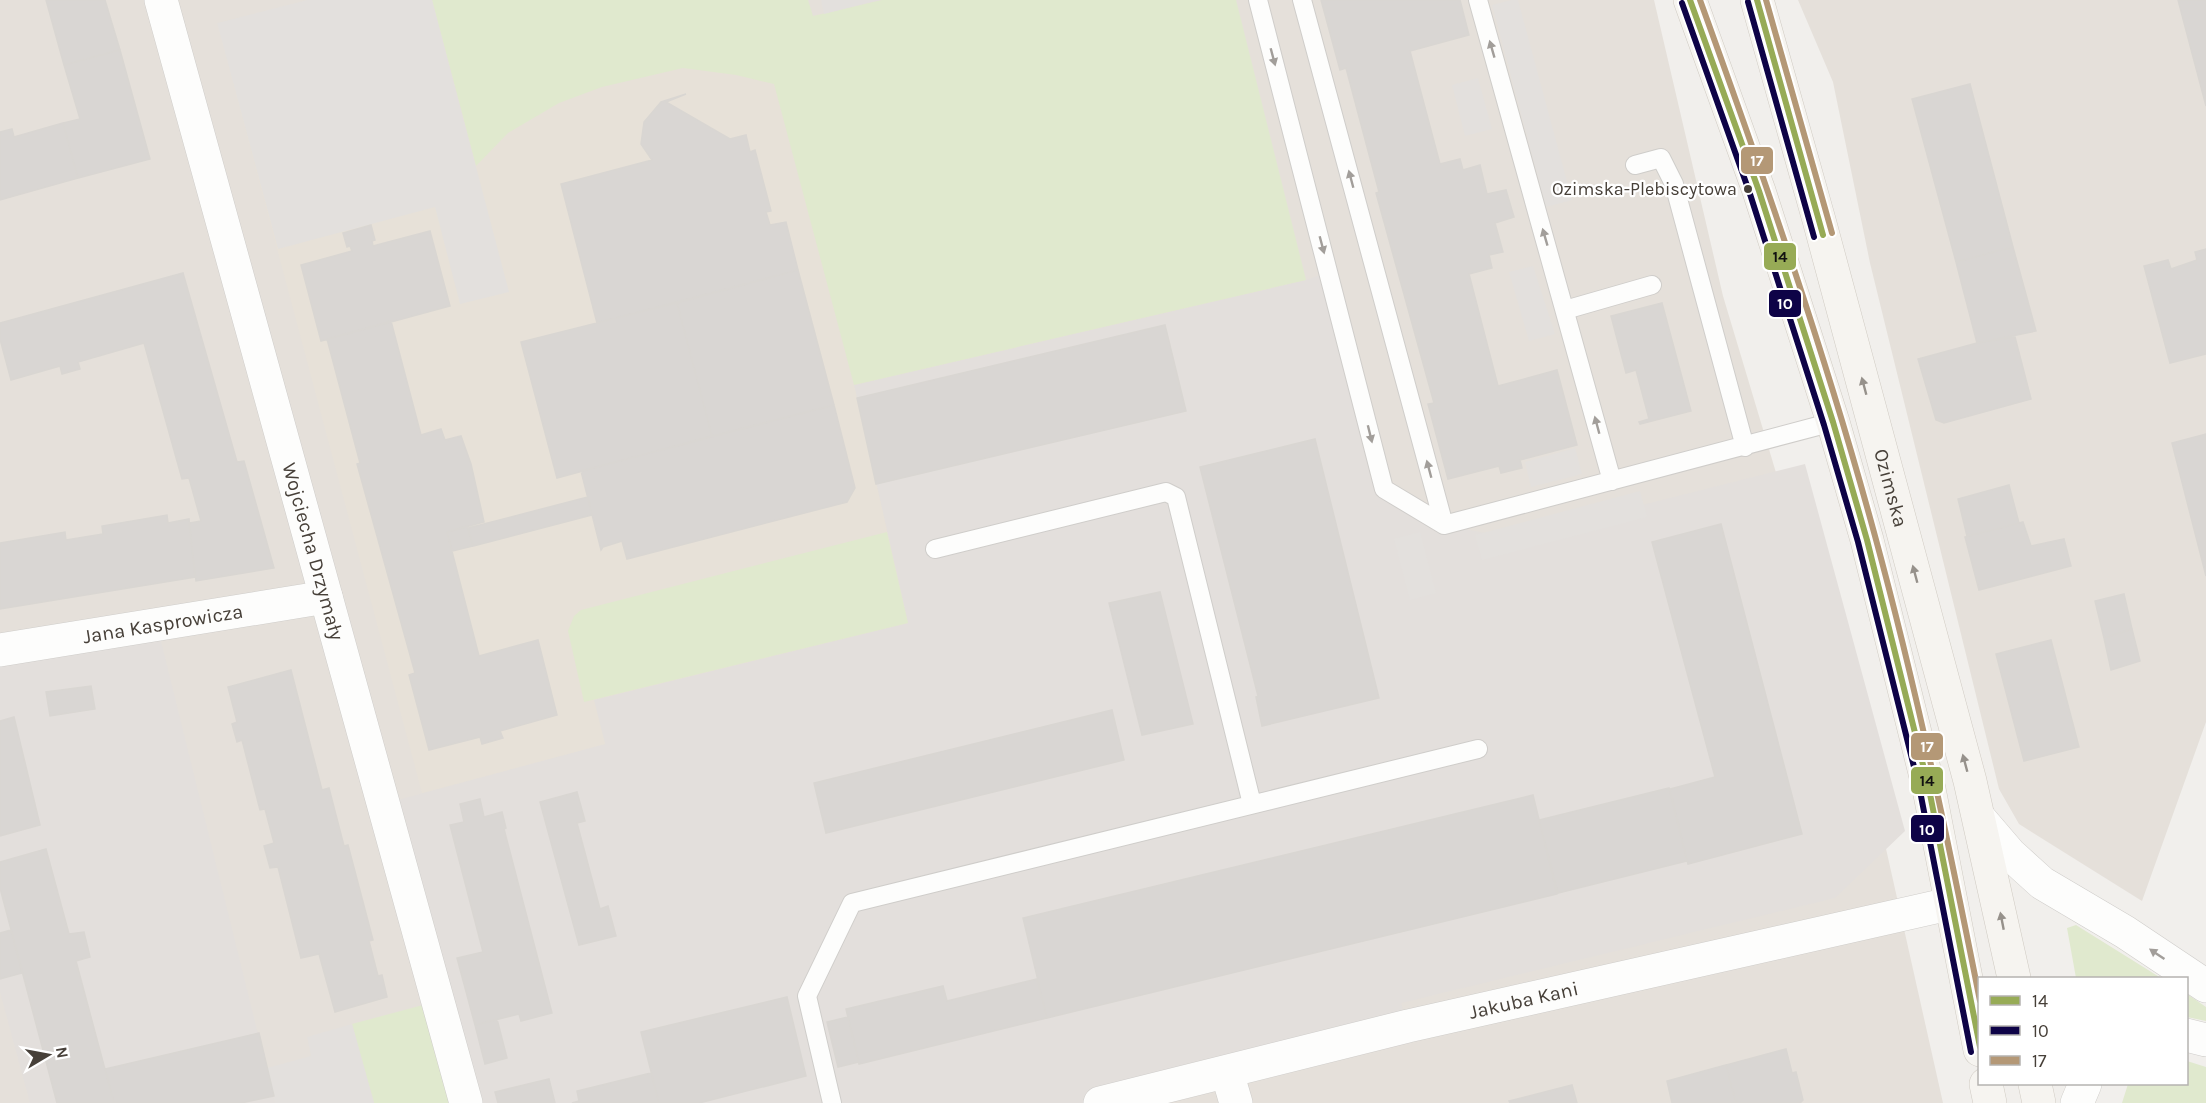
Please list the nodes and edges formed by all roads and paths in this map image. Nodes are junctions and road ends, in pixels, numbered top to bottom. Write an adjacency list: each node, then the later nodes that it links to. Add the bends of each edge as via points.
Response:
1 (161, 0): 15 (street, Wojciecha Drzymały)
2 (1258, 0): 13 (lane, one-way to 13, via 1384,489)
3 (1302, 0): 13 (lane, one-way to 3)
4 (1478, 0): 9 (lane, one-way to 4)
5 (1690, 0): 10 (main road, Ozimska, via 1759,191)
6 (1757, 0): 19 (main road, Ozimska, one-way to 6)
7 (1635, 165): 11 (lane, via 1661,158 1674,184)
8 (1652, 285): 9 (lane)
9 (1565, 310): 12 (lane, one-way to 9)
10 (1833, 422): 11 (lane); 20 (main road, Ozimska, via 1895,644 1929,789)
11 (1745, 447): 12 (lane)
12 (1612, 481): 13 (lane)
13 (1444, 525)
14 (935, 549): 18 (lane, via 1166,492 1176,497)
15 (326, 597): 16 (street, Jana Kasprowicza); 30 (street, Wojciecha Drzymały)
16 (0, 650)
17 (1478, 749): 18 (lane)
18 (1252, 804): 31 (lane, via 852,903 807,996)
19 (1980, 819): 21 (main road, Ozimska, one-way to 19); 22 (street, one-way to 19, via 2042,883)
20 (1949, 904): 25 (main road, Ozimska); 26 (street, Jakuba Kani, via 1408,1026)
21 (2014, 977)
22 (2206, 986)
23 (2188, 1035): 24 (street)
24 (2206, 1040)
25 (1978, 1041)
26 (1227, 1072): 32 (street, Jakuba Kani); 33 (street)
27 (1986, 1085): 34 (main road)
28 (2035, 1085): 35 (main road)
29 (2084, 1085): 36 (street)
30 (466, 1103)
31 (832, 1103)
32 (1100, 1103)
33 (1236, 1103)
34 (1990, 1103)
35 (2039, 1103)
36 (2077, 1103)

